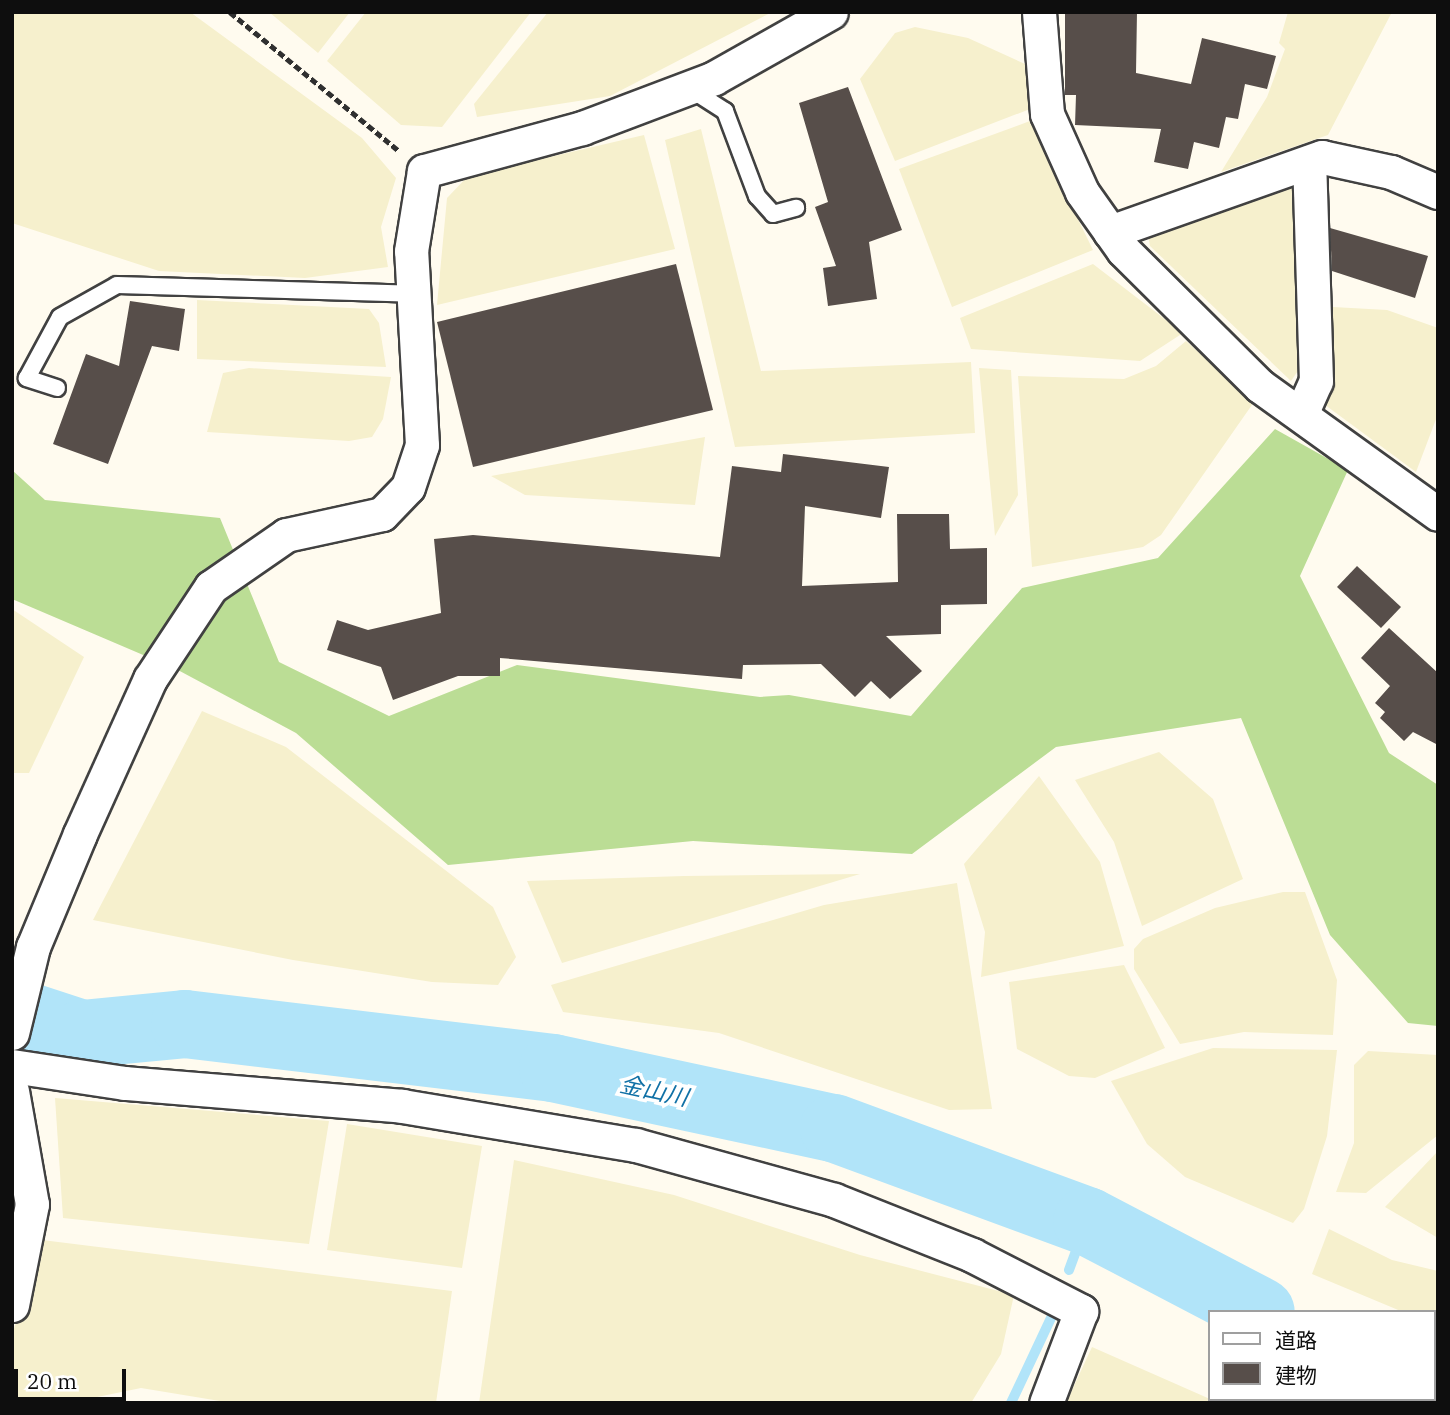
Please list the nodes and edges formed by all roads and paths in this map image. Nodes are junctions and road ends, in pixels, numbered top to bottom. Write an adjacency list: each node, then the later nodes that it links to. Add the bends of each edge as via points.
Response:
1 (230, 12): 6 (path)
2 (831, 12): 4 (street)
3 (1039, 12): 9 (street, via 1047,114 1083,192)
4 (689, 88): 6 (street, via 582,128); 8 (lane, via 725,111 757,196 773,214)
5 (1309, 162): 7 (street, via 1341,157); 9 (street); 12 (street, via 1317,381)
6 (424, 171): 10 (street, via 411,251)
7 (1438, 192)
8 (796, 208)
9 (1110, 232): 12 (street, via 1260,386)
10 (413, 294): 11 (lane, via 117,285 60,317 27,378); 14 (street, via 422,445 408,487 382,514 286,535 211,587 150,679 33,947)
11 (57, 388)
12 (1302, 412): 13 (street)
13 (1438, 514)
14 (12, 1033)
15 (12, 1066): 18 (street, via 125,1083 402,1106 636,1144 834,1199 972,1255 1081,1311)
16 (12, 1091): 17 (street, via 32,1204)
17 (12, 1305)
18 (1046, 1403)

